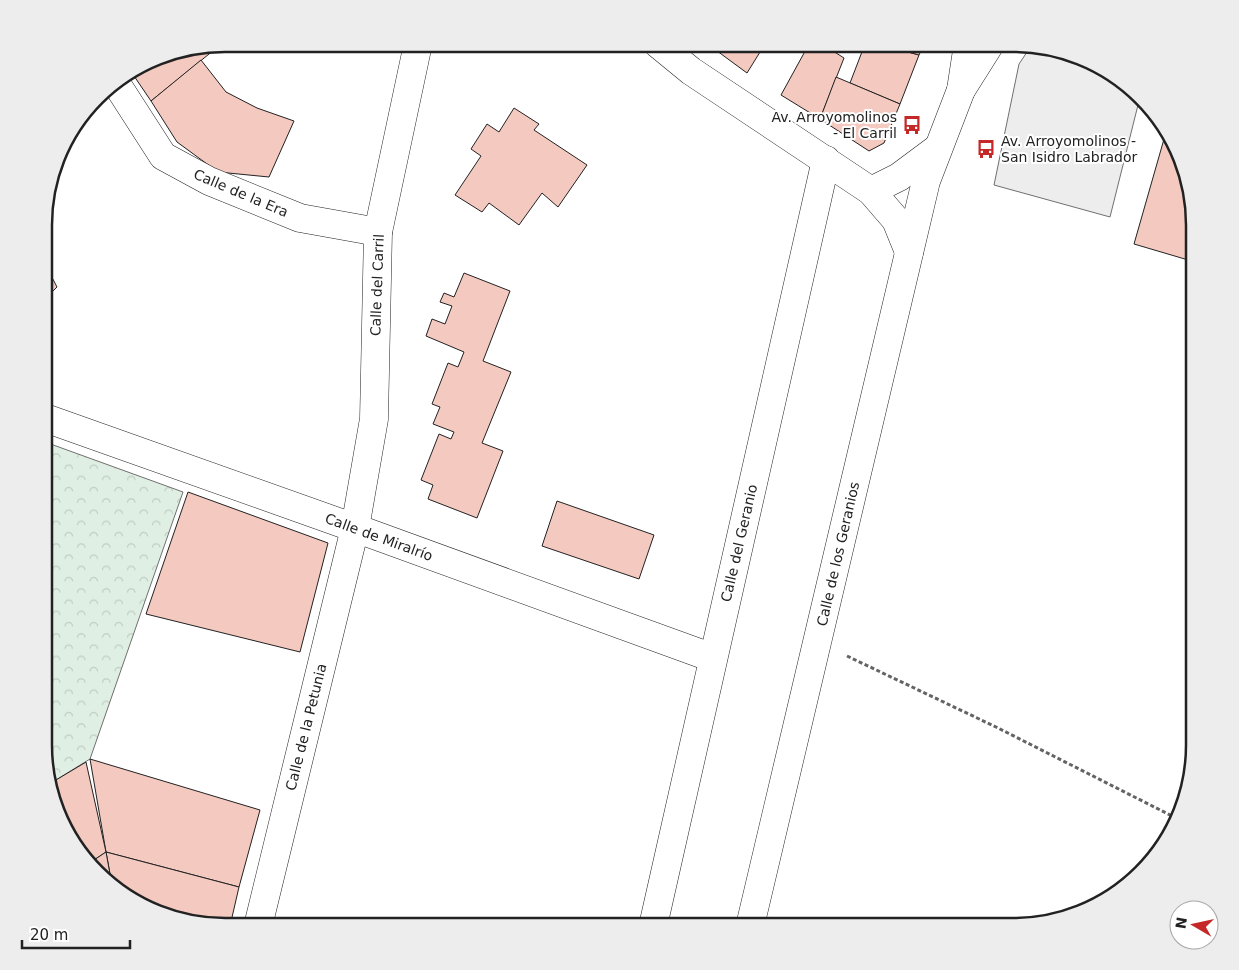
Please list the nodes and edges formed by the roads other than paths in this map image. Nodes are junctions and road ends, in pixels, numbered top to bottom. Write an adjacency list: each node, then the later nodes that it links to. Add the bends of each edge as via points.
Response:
1 (416, 53): 10 (street, Calle del Carril)
2 (669, 53): 8 (street)
3 (967, 53): 6 (street)
4 (984, 53): 6 (street)
5 (120, 89): 10 (street, Calle de la Era, via 163,156 209,181 300,218)
6 (961, 90): 7 (street, Calle de los Geranios)
7 (938, 148): 9 (street, via 899,177); 11 (street, Calle de los Geranios, via 926,181)
8 (826, 160): 9 (street); 14 (street, Calle del Geranio)
9 (871, 191): 11 (street, via 896,220)
10 (378, 232): 13 (street, Calle del Carril, via 374,419)
11 (909, 252): 17 (street, Calle de los Geranios)
12 (52, 421): 13 (street, Calle de Miralrío)
13 (355, 528): 14 (street, Calle de Miralrío); 15 (street, Calle de la Petunia)
14 (713, 658): 16 (street, Calle del Geranio)
15 (260, 917)
16 (655, 918)
17 (752, 918)

